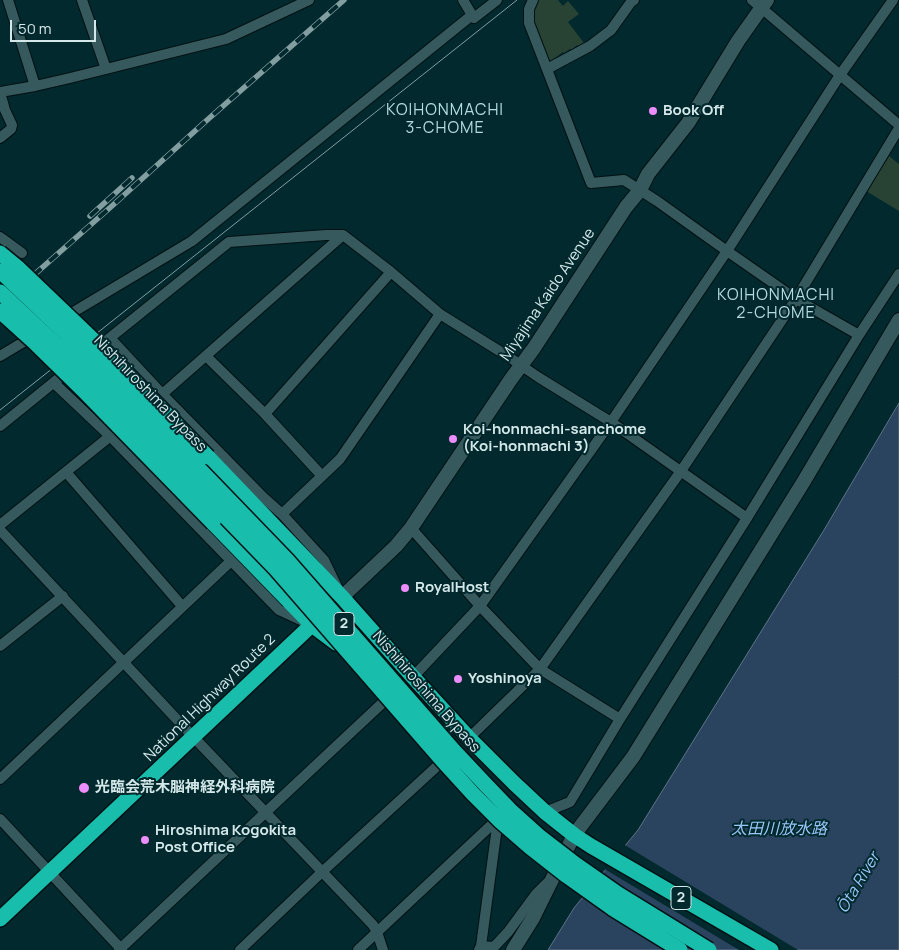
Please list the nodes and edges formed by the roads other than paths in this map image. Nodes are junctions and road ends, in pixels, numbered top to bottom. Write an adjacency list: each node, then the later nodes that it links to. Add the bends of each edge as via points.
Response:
1 (8, 0): 14 (street)
2 (82, 0): 11 (street)
3 (309, 0): 11 (street, via 226,39)
4 (463, 0): 10 (street)
5 (497, 0): 10 (street, via 474,18)
6 (533, 0): 12 (street, via 529,23)
7 (634, 0): 12 (street, via 610,30 590,46)
8 (892, 0): 13 (street)
9 (760, 3): 13 (street); 18 (street, Miyajima Kaido Avenue, via 688,123 648,174)
10 (472, 15): 34 (street, via 192,241)
11 (106, 69): 14 (street)
12 (547, 69): 18 (street, via 590,183 624,180)
13 (840, 75): 16 (street); 21 (street)
14 (35, 86): 15 (street)
15 (0, 92): 17 (street, via 12,126)
16 (899, 127): 28 (street)
17 (0, 138)
18 (640, 190): 21 (street); 36 (street, Miyajima Kaido Avenue)
19 (343, 235): 25 (street); 33 (street, via 229,242); 35 (street)
20 (0, 237): 23 (street)
21 (727, 251): 28 (street); 40 (street)
22 (0, 253): 53 (highway, bridge, via 110,356)
23 (22, 253)
24 (0, 271): 86 (highway, Nishihiroshima Bypass / 2, bridge, via 94,360 287,560 454,752 510,810 582,869)
25 (391, 272): 30 (street); 39 (street)
26 (899, 274): 32 (street)
27 (0, 292): 84 (highway, 2, bridge, via 87,374 276,569 443,761 499,820 567,876)
28 (796, 299): 32 (street); 44 (street)
29 (0, 310): 56 (highway, bridge)
30 (440, 314): 36 (street); 45 (street, via 340,459)
31 (899, 320): 71 (street, via 804,481 633,756)
32 (859, 335): 47 (street)
33 (110, 338): 37 (street); 38 (street)
34 (0, 356)
35 (206, 356): 38 (street); 39 (street)
36 (522, 366): 40 (street); 49 (street, Miyajima Kaido Avenue)
37 (54, 383): 41 (street); 42 (street)
38 (163, 394): 42 (street); 46 (street)
39 (265, 414): 45 (street)
40 (611, 422): 44 (street); 55 (street)
41 (0, 426)
42 (110, 436): 43 (street); 51 (street)
43 (66, 472): 48 (street); 54 (street)
44 (681, 472): 47 (street); 59 (street)
45 (322, 476): 46 (street)
46 (282, 514): 53 (street, via 324,560)
47 (747, 518): 62 (street)
48 (0, 525)
49 (411, 528): 53 (street, Miyajima Kaido Avenue); 55 (street)
50 (0, 530): 52 (street)
51 (231, 561): 54 (street); 56 (street, via 279,610)
52 (63, 596): 57 (street); 58 (street)
53 (342, 596): 56 (highway, National Highway Route 2 / 2); 60 (highway, 2)
54 (182, 606): 58 (street)
55 (480, 606): 59 (street); 60 (street)
56 (312, 625): 61 (highway, 2); 63 (highway, National Highway Route 2 / 2)
57 (0, 646)
58 (124, 662): 63 (street); 66 (street)
59 (540, 669): 62 (street); 64 (street)
60 (413, 678): 64 (highway, 2)
61 (397, 690): 65 (highway, 2); 68 (street)
62 (620, 719): 69 (street, via 570,802)
63 (194, 737): 68 (street); 74 (highway, National Highway Route 2 / 2)
64 (469, 738): 69 (highway, 2)
65 (452, 753): 67 (highway, 2); 73 (street)
66 (0, 779)
67 (506, 810): 72 (highway, 2); 77 (street); 78 (street, via 497,827)
68 (266, 812): 73 (street); 79 (street)
69 (546, 812): 71 (highway, 2)
70 (0, 819): 74 (street)
71 (574, 835): 72 (street); 87 (highway, 2)
72 (562, 859): 75 (street); 85 (highway, 2, bridge)
73 (322, 872): 77 (street); 80 (street)
74 (50, 873): 76 (highway, National Highway Route 2 / 2); 79 (street)
75 (553, 877): 78 (street, via 494,947); 83 (street)
76 (0, 919)
77 (377, 932): 81 (street); 82 (street)
78 (480, 948)
79 (121, 950)
80 (240, 950)
81 (358, 950)
82 (383, 950)
83 (513, 950)
84 (680, 950)
85 (703, 950)
86 (709, 950)
87 (771, 950)

